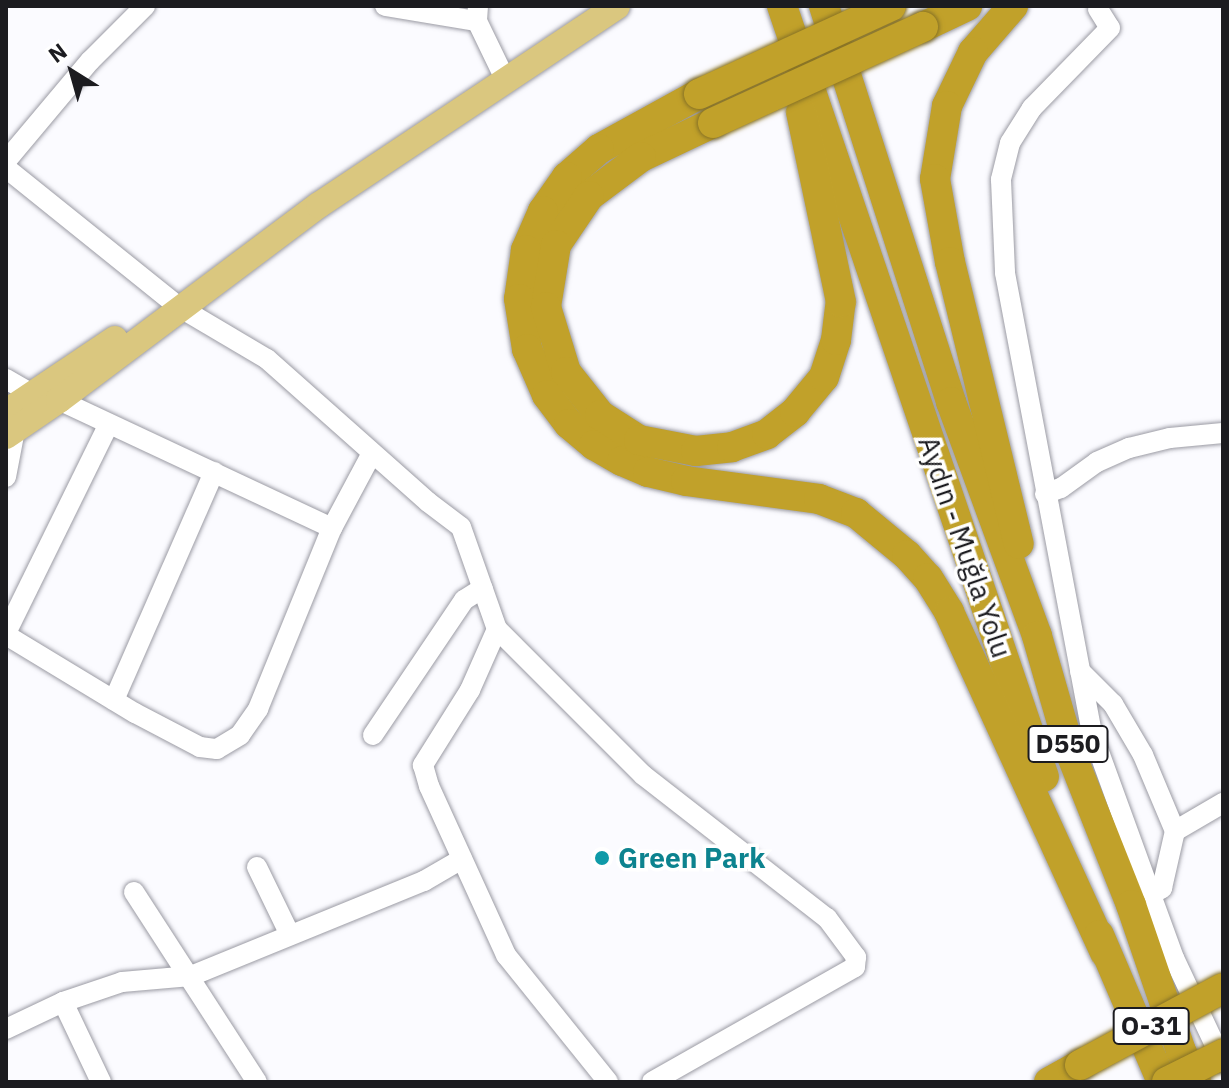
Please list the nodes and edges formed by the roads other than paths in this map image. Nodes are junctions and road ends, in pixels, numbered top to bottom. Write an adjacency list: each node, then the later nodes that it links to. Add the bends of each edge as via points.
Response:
1 (145, 6): 13 (street, via 90,61)
2 (385, 6): 11 (street)
3 (617, 6): 12 (main road)
4 (770, 6): 8 (highway, bridge, via 802,117 841,302 836,340 824,377 795,412 767,434 732,447 696,451 639,440 600,415 566,372 546,307 556,245 589,196 641,157 713,123 923,27)
5 (782, 6): 41 (highway, Aydın - Muğla Yolu / D550)
6 (824, 6): 30 (highway, Aydın - Muğla Yolu / D550, via 951,402)
7 (891, 6): 41 (highway, bridge, via 699,94 599,149 567,177 543,211 526,250 519,299 527,349 547,395 586,438 622,461 686,481 819,499 856,513 907,555 949,612)
8 (967, 6)
9 (1013, 6): 30 (highway, via 973,52 947,106 935,179)
10 (1098, 9): 25 (street, via 1110,28 1032,108 1010,143 1001,180 1005,273)
11 (477, 14): 12 (street)
12 (506, 81): 15 (main road, via 319,205)
13 (6, 161)
14 (6, 168): 15 (street)
15 (179, 307): 17 (main road, via 100,347); 18 (main road); 22 (street, via 267,359)
16 (6, 379): 17 (street)
17 (32, 394): 20 (main road)
18 (59, 400): 19 (street); 20 (main road)
19 (109, 424): 23 (street); 29 (street)
20 (9, 426): 24 (street)
21 (1223, 433): 25 (street, via 1129,448)
22 (372, 453): 26 (street); 27 (street, via 461,527)
23 (214, 472): 26 (street); 32 (street)
24 (6, 477)
25 (1045, 494): 31 (street)
26 (332, 528): 32 (street, via 258,709 240,735 217,749 200,747)
27 (483, 588): 28 (street); 33 (street, via 464,600)
28 (497, 629): 36 (street, via 470,690 423,765); 52 (street, via 643,775 827,918 856,957 855,967)
29 (6, 634): 32 (street)
30 (1037, 636): 39 (highway, Aydın - Muğla Yolu / D550, via 1071,754)
31 (1080, 671): 35 (street, via 1113,704 1143,755); 39 (street, via 1091,730)
32 (114, 700)
33 (373, 735)
34 (1223, 803): 35 (street)
35 (1175, 831): 39 (street, via 1162,888)
36 (462, 859): 40 (street, via 424,881); 51 (street, via 506,955)
37 (257, 867): 40 (street)
38 (134, 892): 42 (street)
39 (1140, 901): 47 (street); 55 (highway, Aydın - Muğla Yolu / D550)
40 (289, 933): 42 (street)
41 (1105, 953): 54 (highway, Aydın - Muğla Yolu / D550)
42 (191, 976): 44 (street, via 122,982); 50 (street)
43 (1223, 988): 53 (highway, O-31, bridge)
44 (63, 1002): 45 (street); 49 (street)
45 (6, 1029)
46 (1223, 1054): 54 (highway, O-31, bridge)
47 (1223, 1062)
48 (1223, 1070): 55 (highway)
49 (101, 1082)
50 (257, 1082)
51 (608, 1082)
52 (652, 1082)
53 (1049, 1082)
54 (1165, 1082)
55 (1194, 1082)

